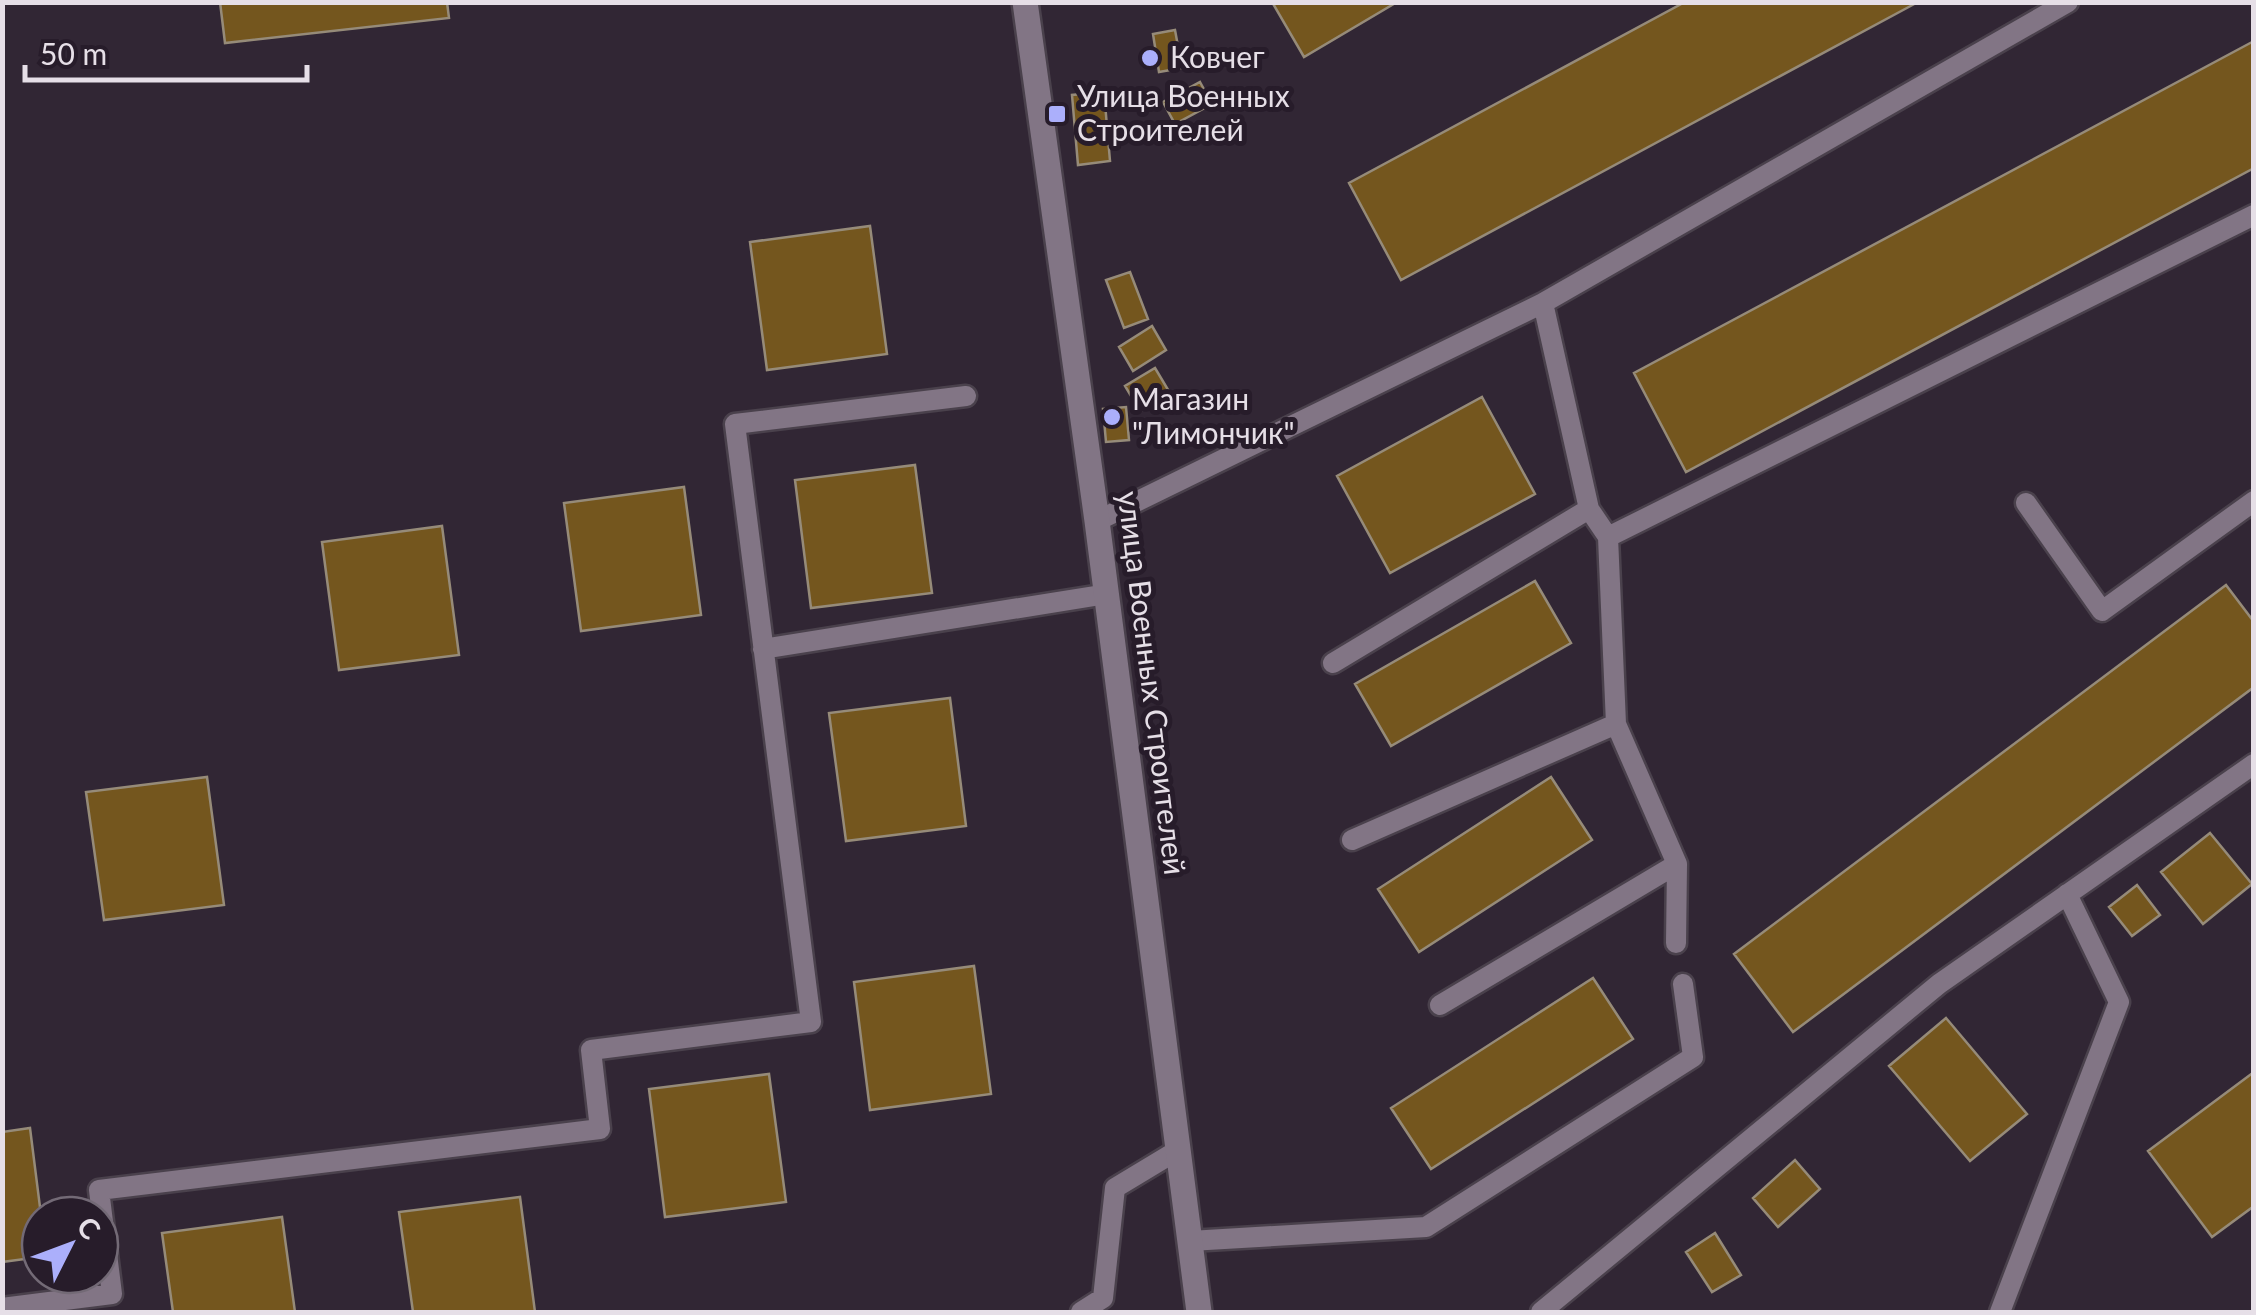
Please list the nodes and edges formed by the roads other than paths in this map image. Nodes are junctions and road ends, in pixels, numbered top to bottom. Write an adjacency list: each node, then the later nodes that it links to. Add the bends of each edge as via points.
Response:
1 (1025, 2): 9 (main road, улица Военных Строителей)
2 (2068, 2): 4 (lane)
3 (2254, 216): 10 (lane)
4 (1542, 302): 8 (lane); 9 (lane)
5 (966, 396): 12 (lane, via 735,424)
6 (2254, 501): 7 (lane, via 2102,611)
7 (2026, 503)
8 (1589, 509): 10 (lane); 13 (lane)
9 (1098, 521): 11 (main road, улица Военных Строителей)
10 (1608, 537): 14 (lane)
11 (1107, 594): 12 (lane); 22 (main road, улица Военных Строителей)
12 (764, 650): 24 (lane, via 811,1022 590,1050 600,1128 99,1190 112,1294)
13 (1332, 663)
14 (1616, 724): 16 (lane); 17 (lane)
15 (2254, 764): 18 (lane)
16 (1352, 840)
17 (1677, 864): 19 (lane); 21 (lane)
18 (2067, 894): 27 (lane, via 1939,984); 28 (lane, via 2120,1002)
19 (1676, 943)
20 (1683, 984): 23 (lane, via 1693,1057 1426,1227)
21 (1440, 1005)
22 (1178, 1150): 23 (main road, улица Военных Строителей); 25 (lane, via 1115,1188 1102,1298)
23 (1190, 1241): 26 (main road, улица Военных Строителей)
24 (2, 1308)
25 (1082, 1312)
26 (1199, 1312)
27 (1541, 1312)
28 (2000, 1312)

